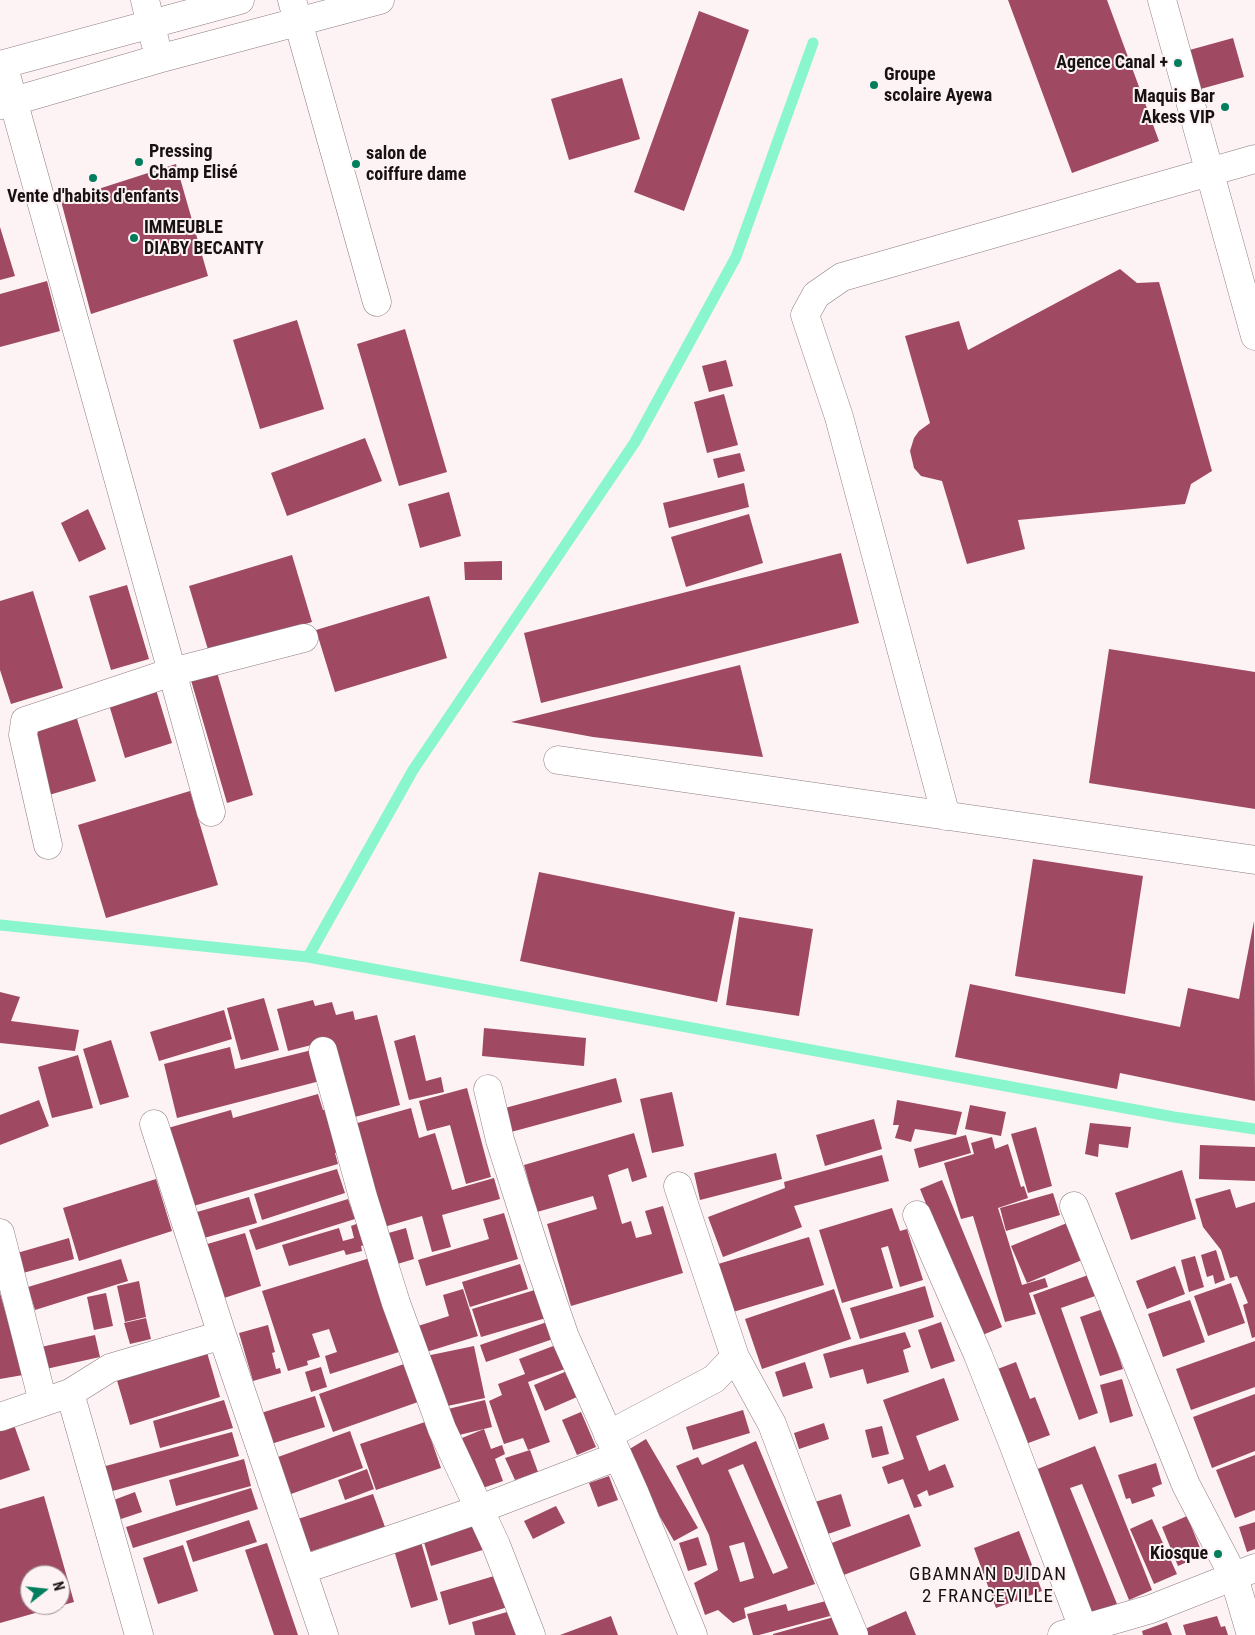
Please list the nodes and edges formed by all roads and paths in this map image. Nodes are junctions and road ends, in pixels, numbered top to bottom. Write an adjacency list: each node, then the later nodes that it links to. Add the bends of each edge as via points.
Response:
1 (240, 0): 5 (street)
2 (380, 0): 4 (street)
3 (1162, 0): 10 (street)
4 (295, 11): 6 (street); 11 (street)
5 (148, 12): 6 (street); 7 (street)
6 (158, 59): 8 (street)
7 (2, 65): 8 (street)
8 (7, 103): 14 (street)
9 (1255, 159): 10 (street)
10 (1208, 172): 12 (street); 17 (street, via 842,277 816,295 805,315 839,417)
11 (377, 302)
12 (1255, 336)
13 (304, 638): 14 (street)
14 (172, 672): 16 (street); 18 (street, via 25,721 23,734)
15 (558, 760): 17 (street)
16 (211, 812)
17 (946, 816): 19 (street)
18 (48, 845)
19 (1255, 860)
20 (324, 1052): 33 (street, via 363,1198 396,1303 442,1430)
21 (488, 1089): 32 (street, via 500,1140 538,1260 565,1337)
22 (154, 1124): 27 (street)
23 (678, 1186): 28 (street)
24 (1074, 1206): 35 (street, via 1186,1485)
25 (917, 1215): 36 (street, via 1005,1424)
26 (0, 1233): 30 (street)
27 (222, 1335): 29 (street, via 110,1368); 34 (street)
28 (735, 1357): 32 (street, via 714,1380); 41 (street, via 772,1424)
29 (70, 1393): 30 (street); 37 (street)
30 (43, 1402): 31 (street)
31 (0, 1417)
32 (613, 1446): 33 (street); 40 (street)
33 (480, 1509): 34 (street); 39 (street)
34 (302, 1570): 38 (street)
35 (1244, 1572): 36 (street, via 1151,1609); 42 (street)
36 (1086, 1630)
37 (139, 1635)
38 (324, 1635)
39 (531, 1635)
40 (693, 1635)
41 (854, 1635)
42 (1251, 1635)

